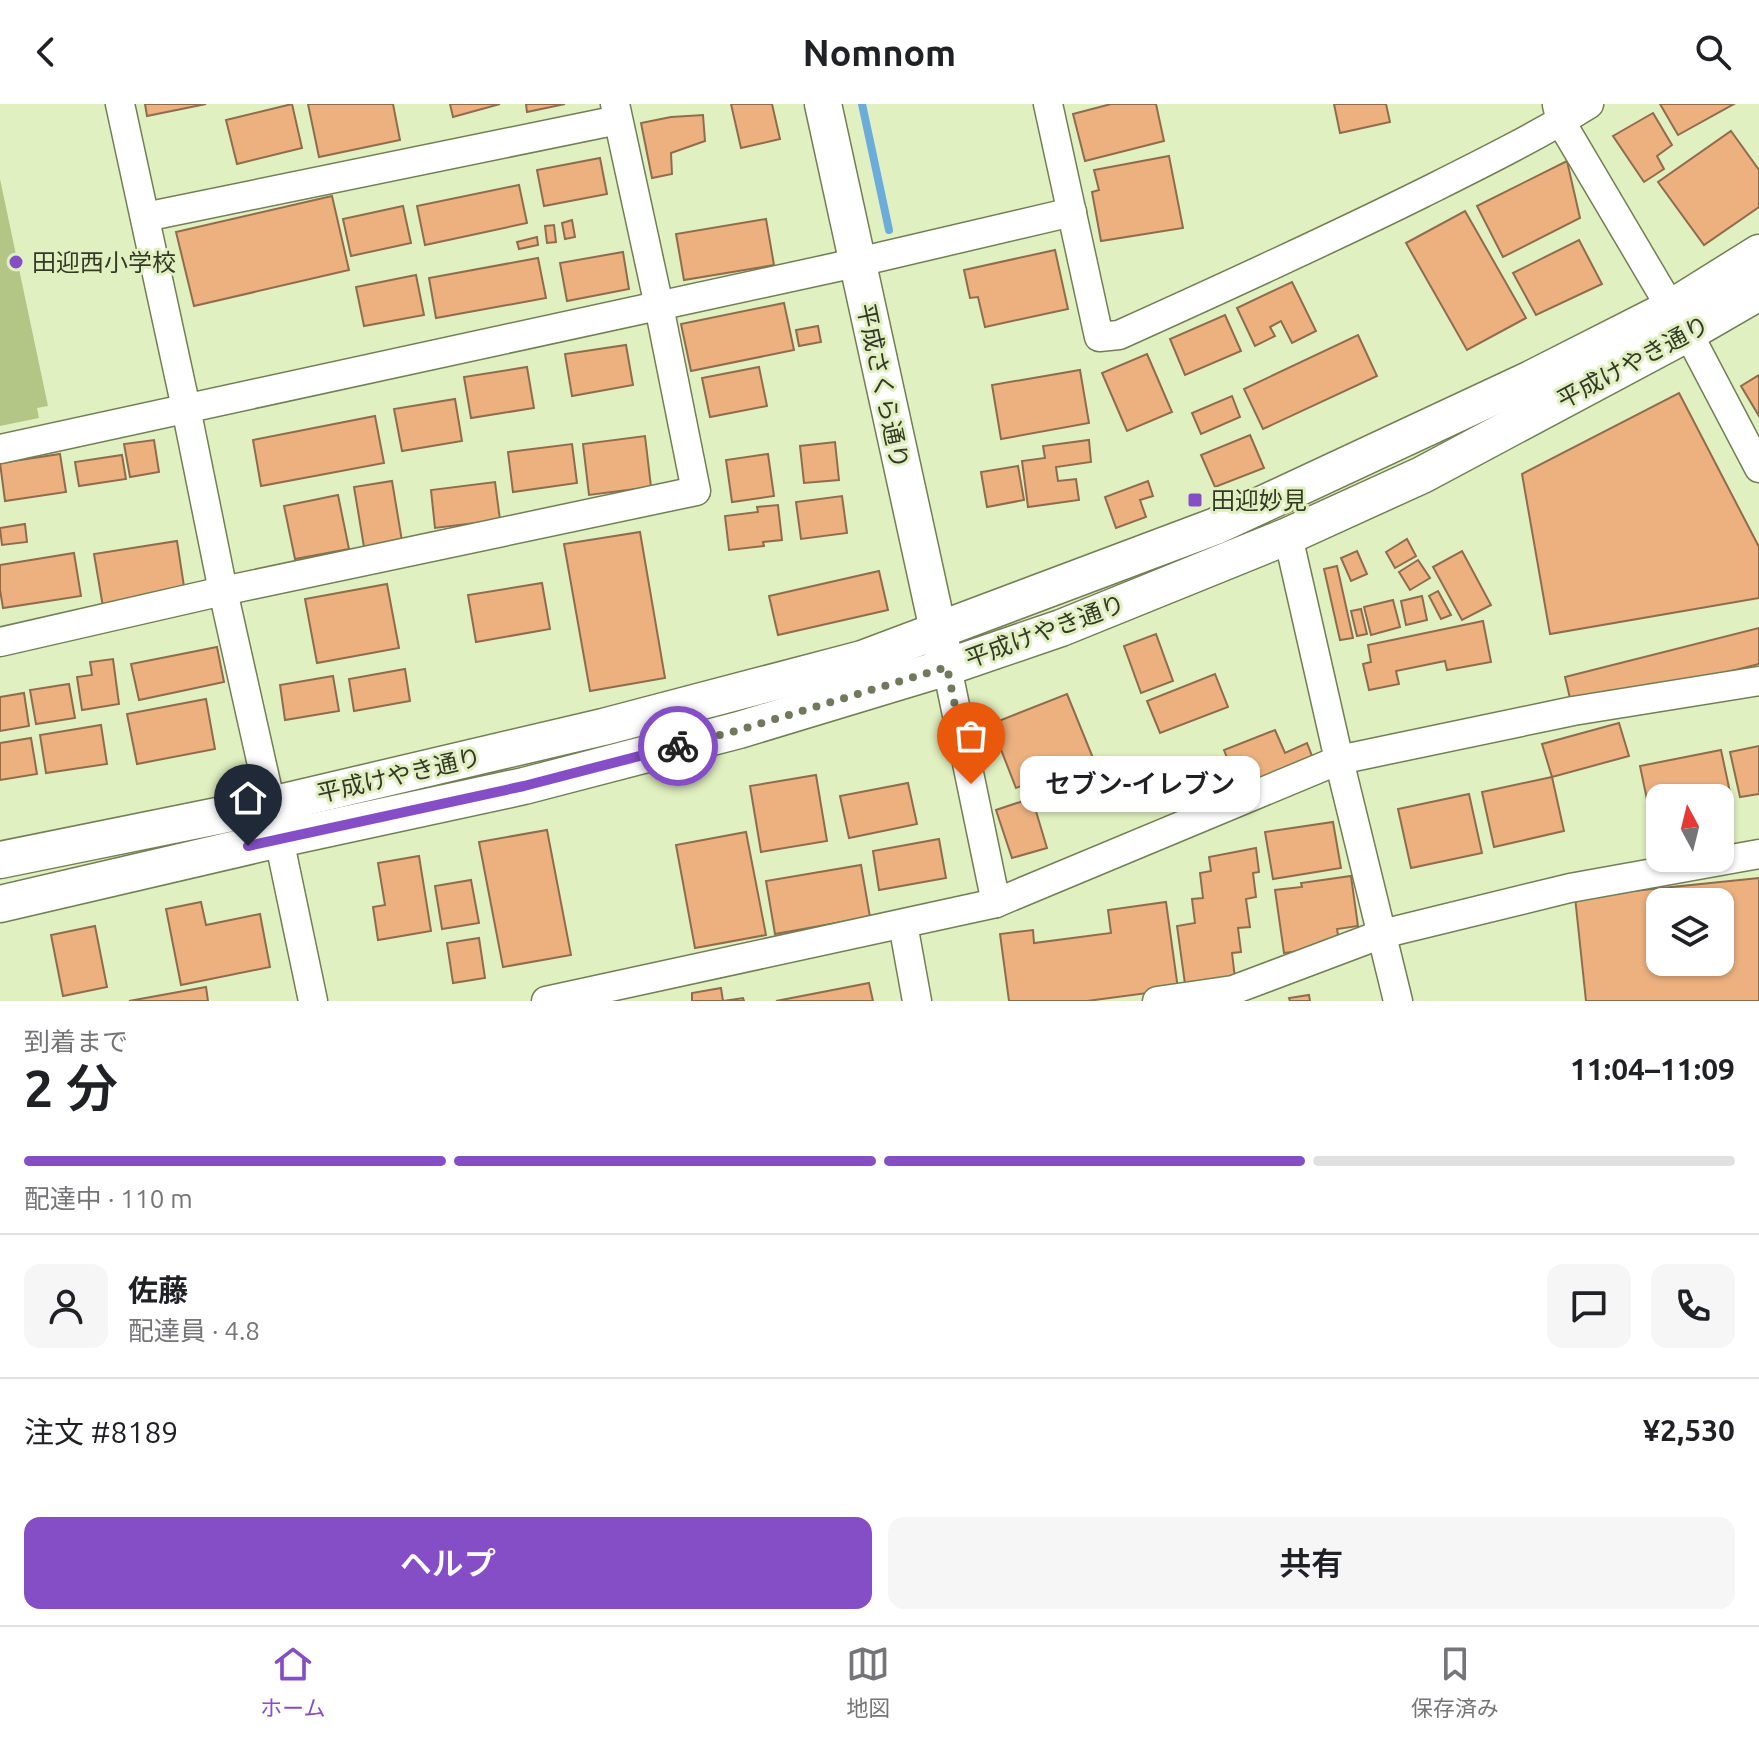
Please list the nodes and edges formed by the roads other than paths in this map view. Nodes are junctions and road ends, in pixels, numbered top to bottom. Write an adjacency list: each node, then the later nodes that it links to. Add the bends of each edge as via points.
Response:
1 (120, 104): 8 (street)
2 (823, 104): 10 (street, 平成さくら通り)
3 (1048, 104): 7 (street)
4 (1589, 104): 6 (street)
5 (617, 112): 8 (street); 12 (street)
6 (1559, 113): 7 (street, via 1492,159 1119,335 1099,337); 13 (street)
7 (1072, 212): 10 (street)
8 (145, 217): 14 (street)
9 (1759, 253): 13 (street, 平成けやき通り)
10 (856, 263): 12 (street); 19 (street, 平成さくら通り)
11 (1759, 292): 13 (street, 平成けやき通り)
12 (659, 306): 14 (street); 18 (street, via 696,491)
13 (1680, 320): 16 (street); 17 (street, 平成けやき通り, via 1422,475); 19 (street, 平成けやき通り, via 1529,380 1216,526)
14 (186, 408): 15 (street); 18 (street)
15 (0, 449)
16 (1759, 468)
17 (1288, 536): 21 (street, 平成けやき通り, via 1061,628); 23 (street)
18 (223, 591): 20 (street); 24 (street)
19 (937, 632): 21 (street, 平成さくら通り); 24 (street, 平成けやき通り, via 862,659 648,715)
20 (0, 642)
21 (947, 667): 25 (street, 平成けやき通り, via 739,730 524,786); 28 (street)
22 (1759, 681): 23 (street, via 1573,711)
23 (1339, 760): 28 (street); 31 (street)
24 (271, 805): 27 (street, 平成けやき通り)
25 (279, 839): 29 (street, 平成けやき通り); 33 (street)
26 (1759, 854): 31 (street, via 1570,888)
27 (0, 860)
28 (996, 903): 30 (street)
29 (0, 904)
30 (903, 924): 34 (street); 35 (street)
31 (1382, 934): 32 (street); 37 (street)
32 (1234, 995): 36 (street)
33 (313, 1001)
34 (546, 1001)
35 (917, 1001)
36 (1157, 1001)
37 (1398, 1001)

